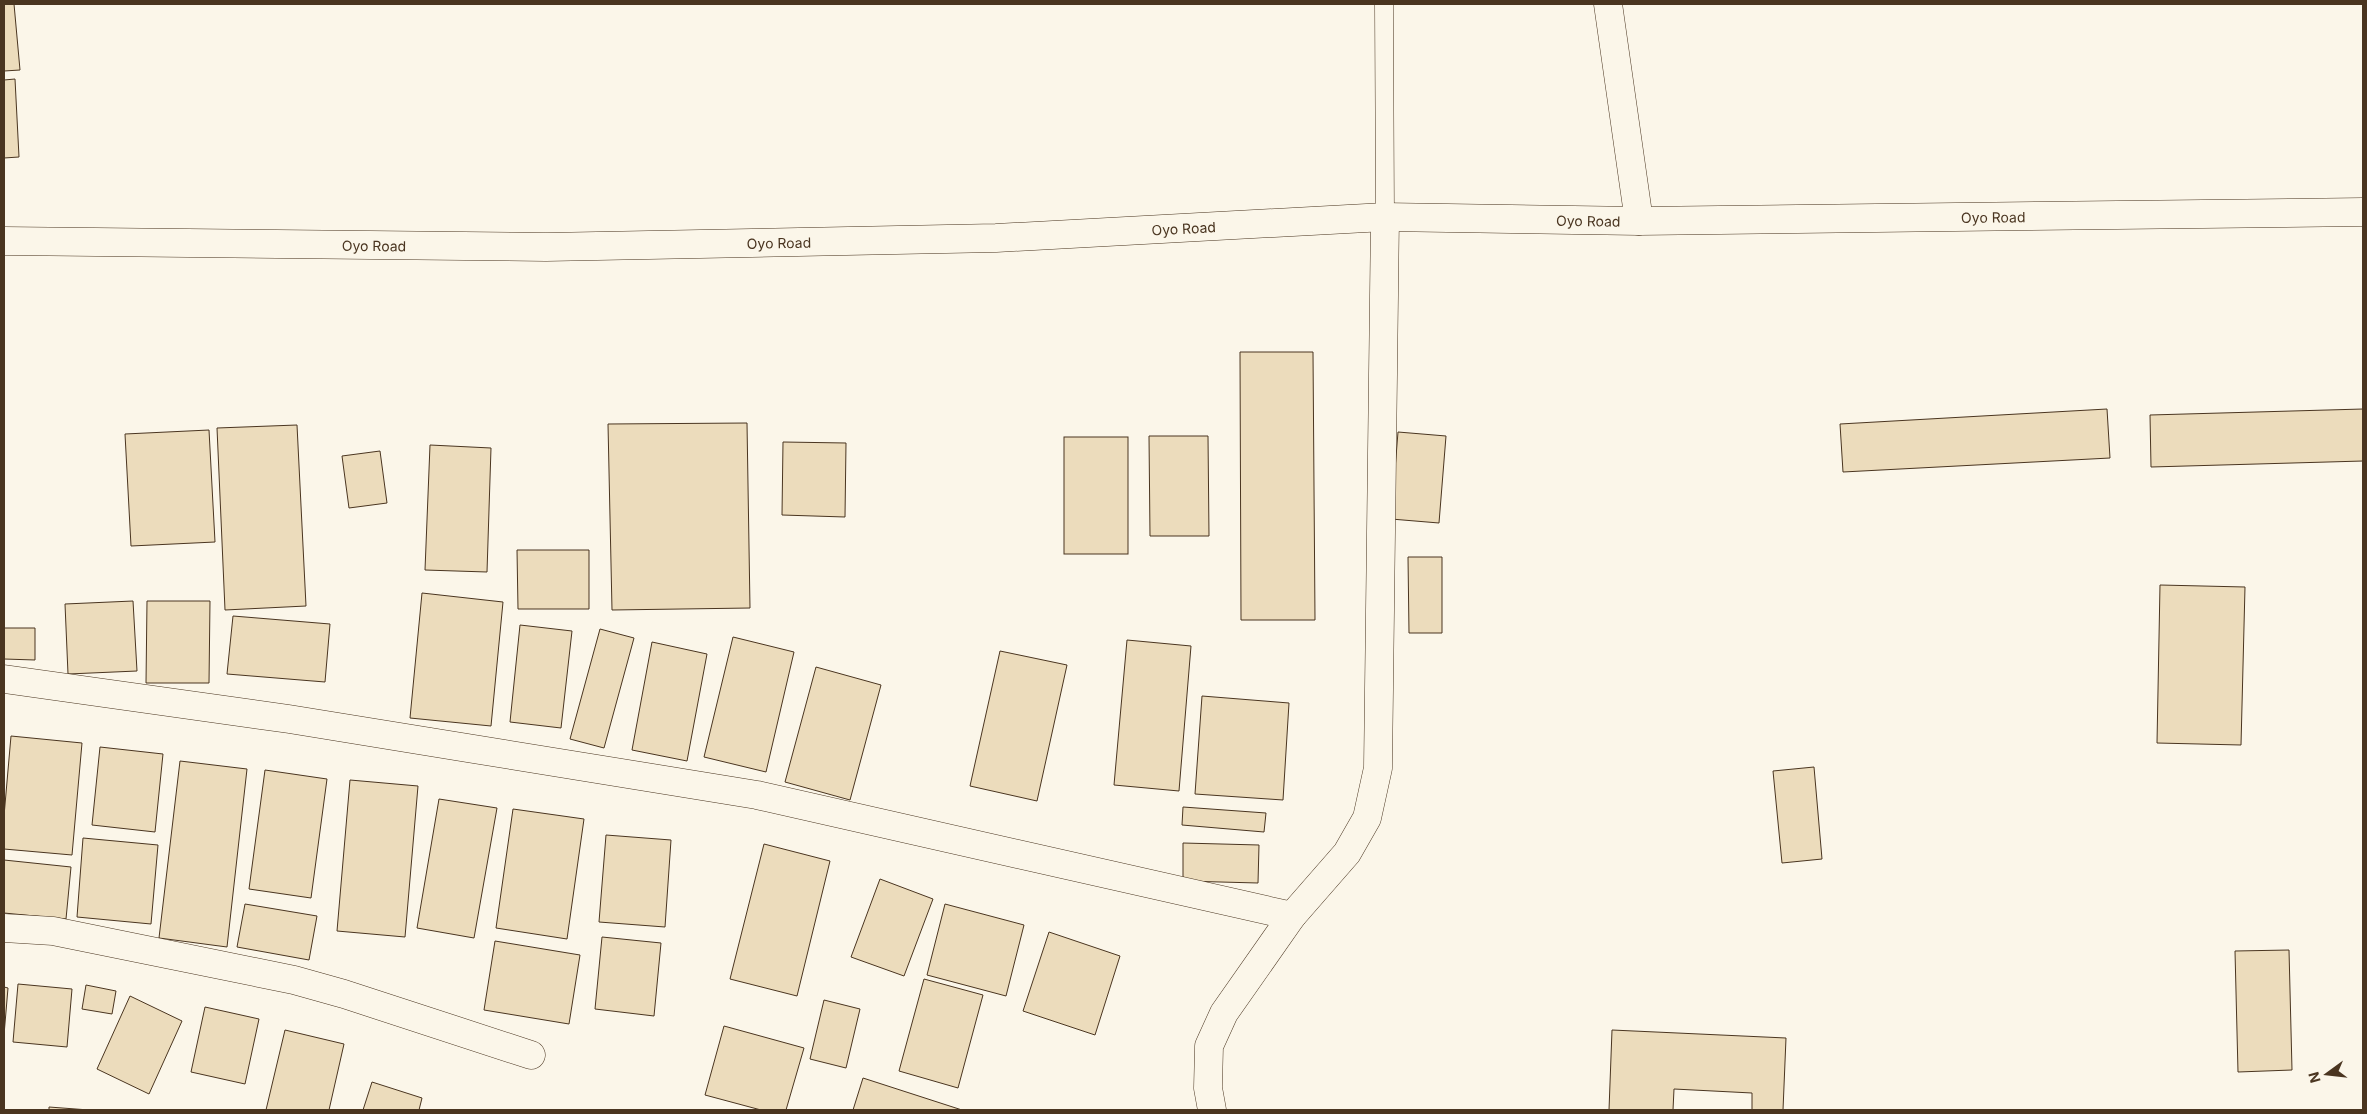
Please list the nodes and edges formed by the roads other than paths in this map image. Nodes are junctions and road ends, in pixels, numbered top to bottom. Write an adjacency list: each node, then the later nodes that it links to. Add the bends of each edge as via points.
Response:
1 (1384, 4): 4 (lane)
2 (1608, 4): 5 (main road)
3 (2363, 212): 5 (main road, Oyo Road)
4 (1386, 217): 5 (main road, Oyo Road); 6 (main road, Oyo Road, via 996,238 546,248); 8 (main road, via 1378,768 1367,818 1347,853)
5 (1639, 221)
6 (4, 242)
7 (4, 680): 8 (main road, via 289,718 757,795)
8 (1292, 916): 11 (main road, via 1224,1014 1209,1046 1208,1088)
9 (4, 928): 10 (main road, via 53,930 294,980)
10 (531, 1055)
11 (1212, 1110)

